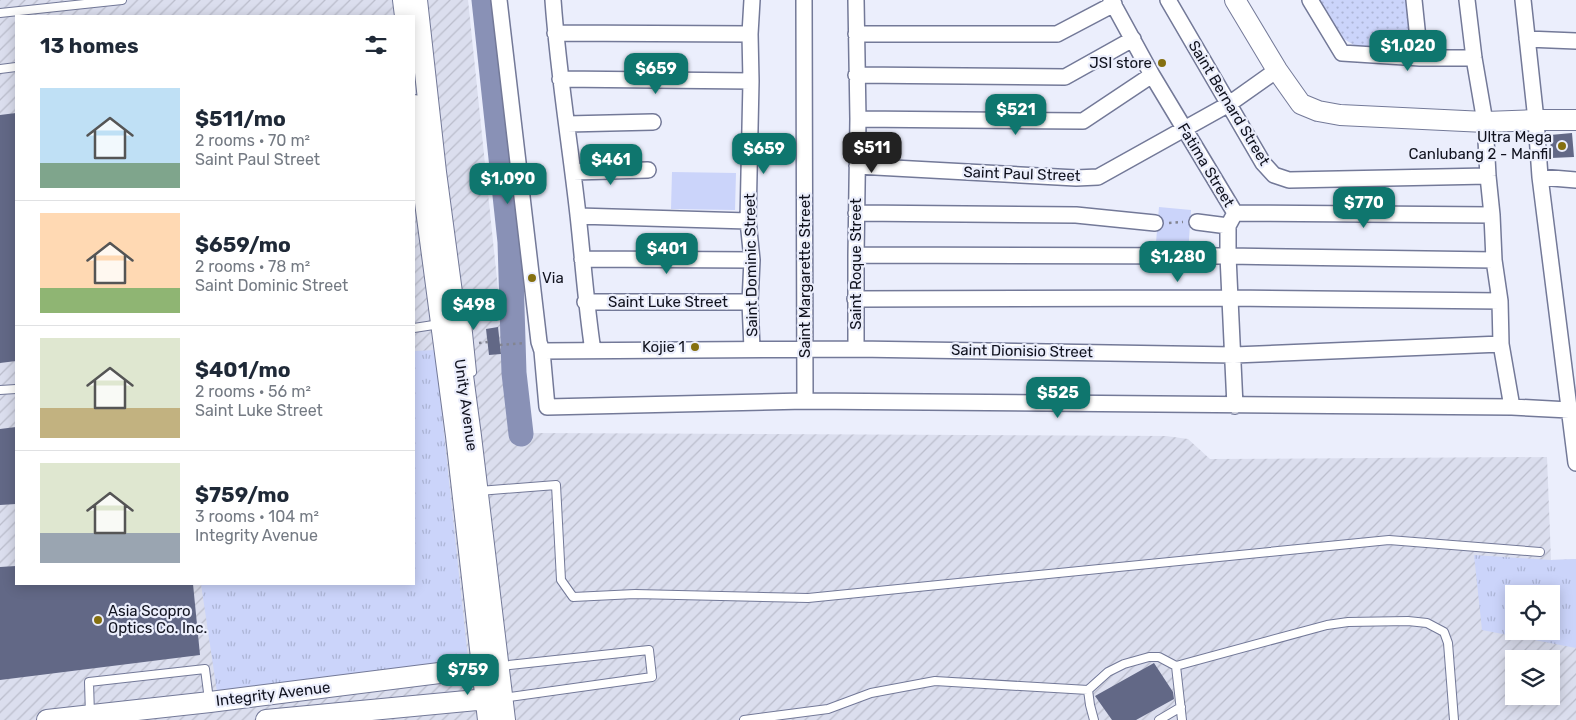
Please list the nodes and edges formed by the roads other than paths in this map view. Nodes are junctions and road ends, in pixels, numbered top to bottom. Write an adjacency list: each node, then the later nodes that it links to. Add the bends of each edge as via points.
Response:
1 (122, 0): 16 (lane)
2 (403, 0): 17 (street)
3 (417, 0): 83 (street, Unity Avenue, via 437,182 473,417)
4 (499, 0): 73 (street)
5 (553, 0): 18 (street)
6 (752, 0): 19 (street, Saint Dominic Street)
7 (804, 0): 70 (street, Saint Margarette Street)
8 (856, 0): 20 (street, Saint Roque Street)
9 (1168, 0): 33 (street, Saint Bernard Street)
10 (1235, 0): 28 (street)
11 (1310, 0): 24 (street, via 1342,53)
12 (1414, 0): 24 (street)
13 (1467, 0): 25 (street)
14 (1522, 0): 22 (street)
15 (1112, 2): 20 (street, via 1057,34); 21 (street, Fatima Street)
16 (0, 13)
17 (405, 15)
18 (555, 33): 19 (street); 31 (street)
19 (750, 34): 32 (street, Saint Dominic Street)
20 (856, 34): 29 (street, Saint Roque Street)
21 (1133, 39): 29 (street, via 1065,77); 30 (street, Fatima Street)
22 (1527, 39): 23 (street); 36 (street)
23 (1576, 41)
24 (1420, 58): 25 (street)
25 (1474, 58): 39 (street)
26 (15, 67): 27 (lane)
27 (0, 69)
28 (1277, 70): 33 (street, Saint Paul Street); 39 (street, via 1301,104 1318,111 1340,115)
29 (856, 75): 35 (street, Saint Roque Street)
30 (1152, 75): 35 (street, via 1083,121); 41 (street, Fatima Street)
31 (560, 79): 32 (street); 40 (street)
32 (752, 81): 52 (street, Saint Dominic Street)
33 (1229, 104): 41 (street, Saint Paul Street); 45 (street, Saint Bernard Street, via 1268,170 1283,179)
34 (415, 113): 65 (street, Unity Avenue)
35 (858, 119): 42 (street, Saint Roque Street)
36 (1536, 120): 37 (street); 39 (street); 46 (street)
37 (1576, 120)
38 (653, 122): 40 (street)
39 (1485, 122): 45 (street)
40 (567, 124): 44 (street)
41 (1185, 129): 42 (street, Saint Paul Street, via 1098,177); 51 (street, Fatima Street)
42 (857, 166): 48 (street, Saint Roque Street)
43 (648, 170): 44 (street)
44 (573, 172): 50 (street)
45 (1488, 176): 49 (street)
46 (1540, 177): 47 (street); 81 (street)
47 (1576, 180)
48 (856, 213): 54 (street, via 1076,215); 55 (street, Saint Roque Street)
49 (1492, 215): 51 (street); 59 (street)
50 (578, 216): 52 (street); 57 (street)
51 (1232, 220): 53 (street); 56 (street, Fatima Street)
52 (748, 221): 58 (street, Saint Dominic Street)
53 (1197, 222)
54 (1155, 223)
55 (856, 255): 56 (street); 61 (street, Saint Roque Street)
56 (1228, 256): 59 (street); 60 (street, Fatima Street)
57 (582, 259): 58 (street); 63 (street)
58 (752, 260): 64 (street, Saint Dominic Street)
59 (1494, 260): 62 (street)
60 (1229, 298): 61 (street); 62 (street); 74 (street, Fatima Street)
61 (855, 299): 71 (street, Saint Roque Street)
62 (1500, 300): 68 (street)
63 (586, 302): 64 (street, Saint Luke Street); 72 (street)
64 (750, 302): 69 (street, Saint Dominic Street)
65 (440, 324): 67 (lane); 86 (street, Unity Avenue)
66 (467, 324): 75 (lane)
67 (415, 328)
68 (1502, 344): 74 (street, Saint Dionisio Street); 80 (street)
69 (752, 349): 70 (street, Saint Dionisio Street); 72 (street, Saint Dionisio Street)
70 (805, 349): 71 (street, Saint Dionisio Street); 78 (street, Saint Margarette Street)
71 (856, 349): 74 (street, Saint Dionisio Street)
72 (593, 350): 73 (street, Saint Dionisio Street)
73 (542, 351): 78 (street, via 547,407)
74 (1234, 355): 79 (street, Fatima Street)
75 (474, 382)
76 (15, 389): 77 (lane)
77 (0, 390)
78 (805, 401): 79 (street)
79 (1235, 406): 80 (street)
80 (1512, 408): 81 (street)
81 (1569, 410): 82 (street)
82 (1576, 463)
83 (477, 491): 84 (lane, via 556,486 561,580 573,597 635,594 808,598 1389,540); 86 (street, Unity Avenue)
84 (1540, 552)
85 (1176, 666): 87 (lane, via 1159,657 1149,657 1108,672); 90 (lane); 100 (lane, via 1327,625 1427,623 1444,632 1448,643)
86 (491, 667): 88 (street, Unity Avenue); 88 (lane, via 649,650 652,678); 89 (street, Integrity Avenue)
87 (1088, 690): 96 (lane, via 935,680 872,693 828,709); 97 (lane)
88 (494, 698): 93 (street, Integrity Avenue); 94 (street, Unity Avenue); 95 (street, Unity Avenue)
89 (210, 702): 91 (street, Integrity Avenue); 91 (lane, via 205,669 89,682)
90 (1181, 707): 98 (lane); 99 (lane)
91 (90, 715): 92 (street, Integrity Avenue)
92 (47, 720)
93 (266, 720)
94 (488, 720)
95 (505, 720)
96 (744, 720)
97 (1094, 720)
98 (1159, 720)
99 (1182, 720)
100 (1454, 720)

